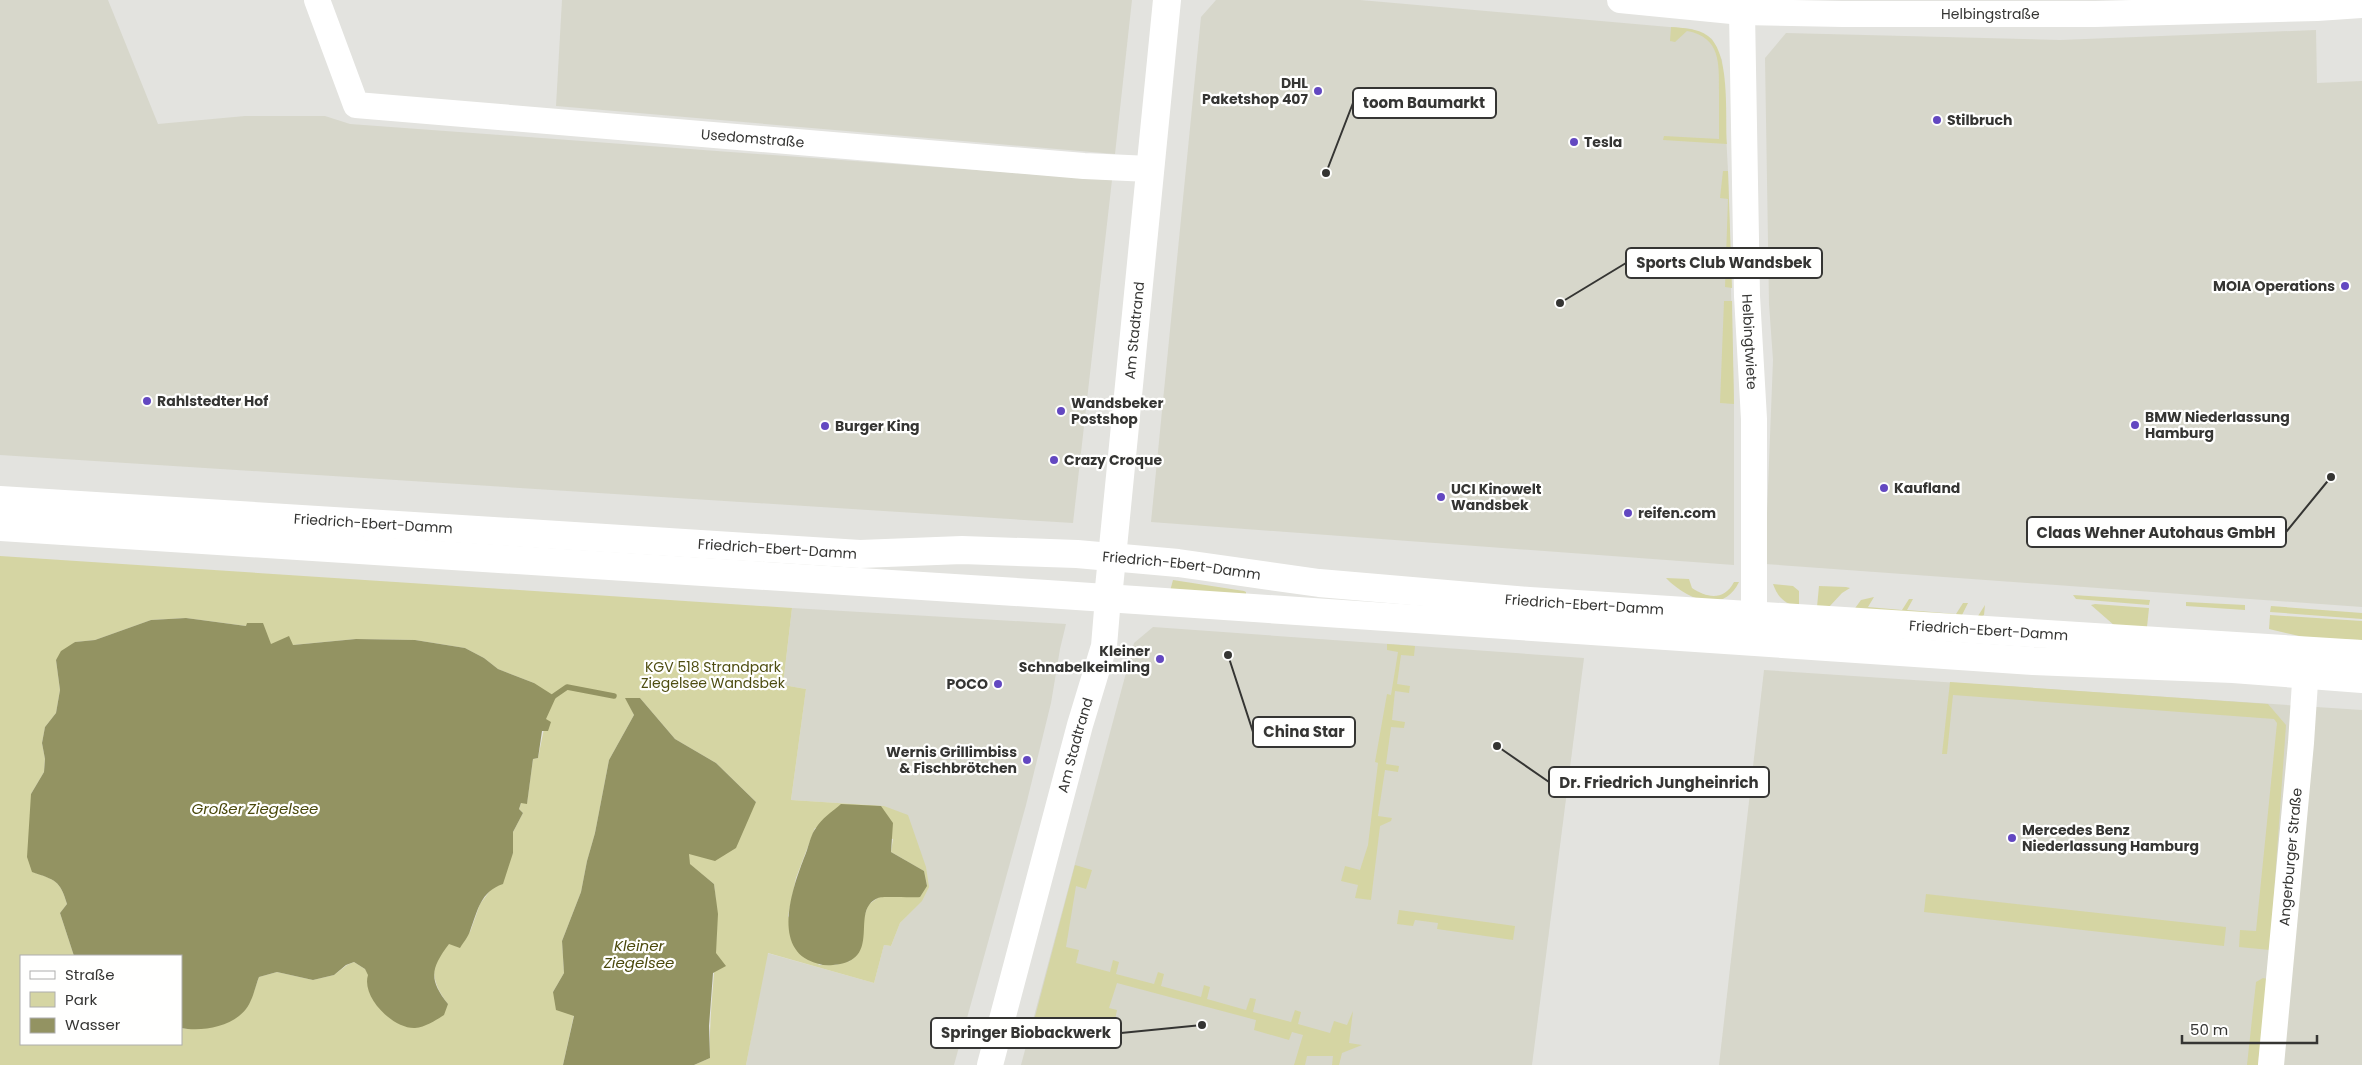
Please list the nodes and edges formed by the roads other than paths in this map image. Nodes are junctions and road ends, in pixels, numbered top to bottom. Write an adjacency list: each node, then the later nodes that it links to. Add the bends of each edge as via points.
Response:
1 (317, 0): 6 (street, Usedomstraße, via 356,105)
2 (1167, 0): 6 (main road, Am Stadtrand)
3 (1620, 0): 5 (street, Helbingstraße)
4 (2362, 5): 5 (street, Helbingstraße, via 2095,14)
5 (1742, 12): 11 (street, Helbingtwiete, via 1747,296 1754,419)
6 (1150, 169): 9 (main road, Am Stadtrand)
7 (0, 500): 9 (main road, Friedrich-Ebert-Damm, via 860,554 1009,550)
8 (0, 527): 10 (main road, Friedrich-Ebert-Damm)
9 (1111, 557): 10 (main road, Am Stadtrand); 11 (main road, Friedrich-Ebert-Damm, via 1386,589)
10 (1108, 598): 12 (main road, Friedrich-Ebert-Damm); 16 (street, Am Stadtrand, via 1104,646)
11 (1754, 615): 12 (street, Helbingtwiete); 14 (main road, Friedrich-Ebert-Damm)
12 (1754, 642): 14 (main road, Friedrich-Ebert-Damm, via 2033,661)
13 (2362, 654): 14 (main road, Friedrich-Ebert-Damm)
14 (2306, 662): 15 (main road, Friedrich-Ebert-Damm); 17 (street, Angerburger Straße)
15 (2362, 679)
16 (990, 1065)
17 (2271, 1065)

